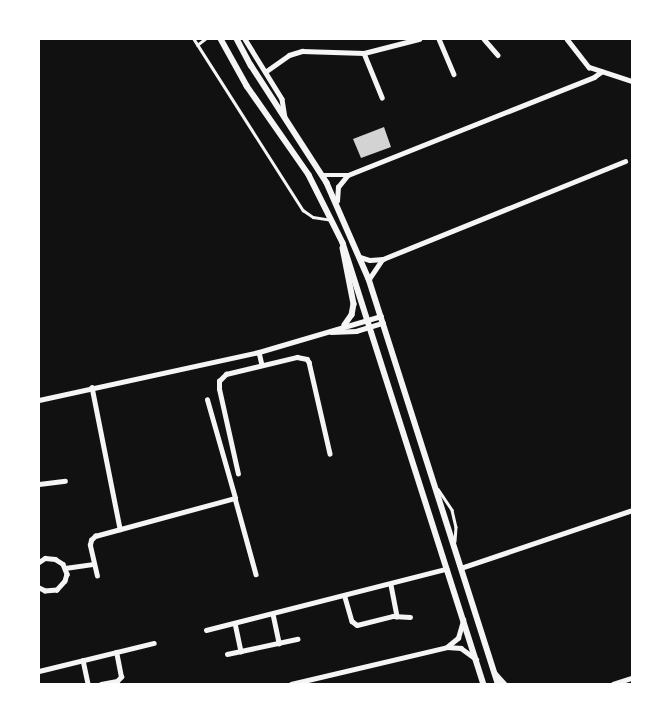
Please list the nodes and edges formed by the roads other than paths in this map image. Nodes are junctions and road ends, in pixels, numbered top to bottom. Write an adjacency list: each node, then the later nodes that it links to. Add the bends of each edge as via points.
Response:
1 (194, 39): 10 (lane)
2 (205, 39): 10 (lane)
3 (221, 39): 23 (street, via 247,86 309,175)
4 (237, 39): 18 (street)
5 (245, 39): 13 (street)
6 (419, 39): 11 (street)
7 (439, 39): 15 (street)
8 (484, 39): 12 (street)
9 (566, 39): 14 (street, via 589,67)
10 (197, 44): 23 (lane, via 300,206 313,217)
11 (364, 53): 13 (street, via 302,51 289,55); 17 (street)
12 (498, 55)
13 (265, 72): 18 (street, via 284,104)
14 (601, 72): 16 (street); 21 (street)
15 (454, 74)
16 (632, 81)
17 (382, 97)
18 (285, 118): 20 (street)
19 (625, 162): 26 (street)
20 (322, 175): 21 (street); 22 (street)
21 (348, 175): 22 (street, via 338,187)
22 (336, 201): 25 (street)
23 (333, 221): 24 (street)
24 (343, 243): 29 (street); 31 (street, via 354,304)
25 (360, 257): 26 (street); 27 (street)
26 (383, 259): 27 (street)
27 (369, 279): 28 (street)
28 (381, 316): 29 (street); 30 (street)
29 (368, 319): 31 (street); 32 (street)
30 (383, 323): 32 (street); 49 (street)
31 (346, 325): 33 (street)
32 (370, 327): 33 (street); 50 (street)
33 (329, 332): 34 (street)
34 (259, 352): 35 (street); 36 (street)
35 (262, 366): 39 (street, via 298,357 307,359); 40 (street, via 226,374 219,381)
36 (92, 387): 37 (street); 45 (street)
37 (39, 400)
38 (207, 400): 43 (street)
39 (330, 454)
40 (238, 474)
41 (65, 481): 42 (street)
42 (39, 484)
43 (235, 498): 45 (street); 51 (street)
44 (632, 510): 49 (street)
45 (120, 529): 47 (street, via 91,540)
46 (39, 562): 48 (street, via 45,558 55,559)
47 (94, 564): 48 (street); 52 (street)
48 (65, 568): 54 (street, via 66,581 57,590)
49 (461, 568): 72 (street)
50 (446, 570): 53 (street); 59 (street)
51 (256, 574)
52 (97, 576)
53 (391, 585): 55 (street); 57 (street)
54 (39, 588)
55 (345, 597): 56 (street); 57 (street, via 355,625)
56 (273, 614): 60 (street); 64 (street)
57 (397, 616): 58 (street)
58 (410, 617)
59 (463, 620): 65 (street, via 458,638); 70 (street)
60 (235, 622): 61 (street); 66 (street)
61 (206, 630)
62 (296, 639): 64 (street)
63 (154, 643): 67 (street)
64 (279, 643): 66 (street)
65 (447, 647): 70 (street, via 462,648); 78 (street)
66 (241, 651): 68 (street)
67 (116, 652): 69 (street); 73 (street)
68 (227, 654)
69 (83, 660): 71 (street); 75 (street)
70 (476, 660): 79 (street)
71 (39, 671)
72 (495, 673): 80 (street); 81 (street)
73 (120, 678): 76 (street); 77 (street)
74 (632, 678): 82 (street)
75 (88, 684)
76 (101, 684)
77 (122, 684)
78 (291, 684)
79 (484, 684)
80 (498, 684)
81 (504, 684)
82 (612, 684)

